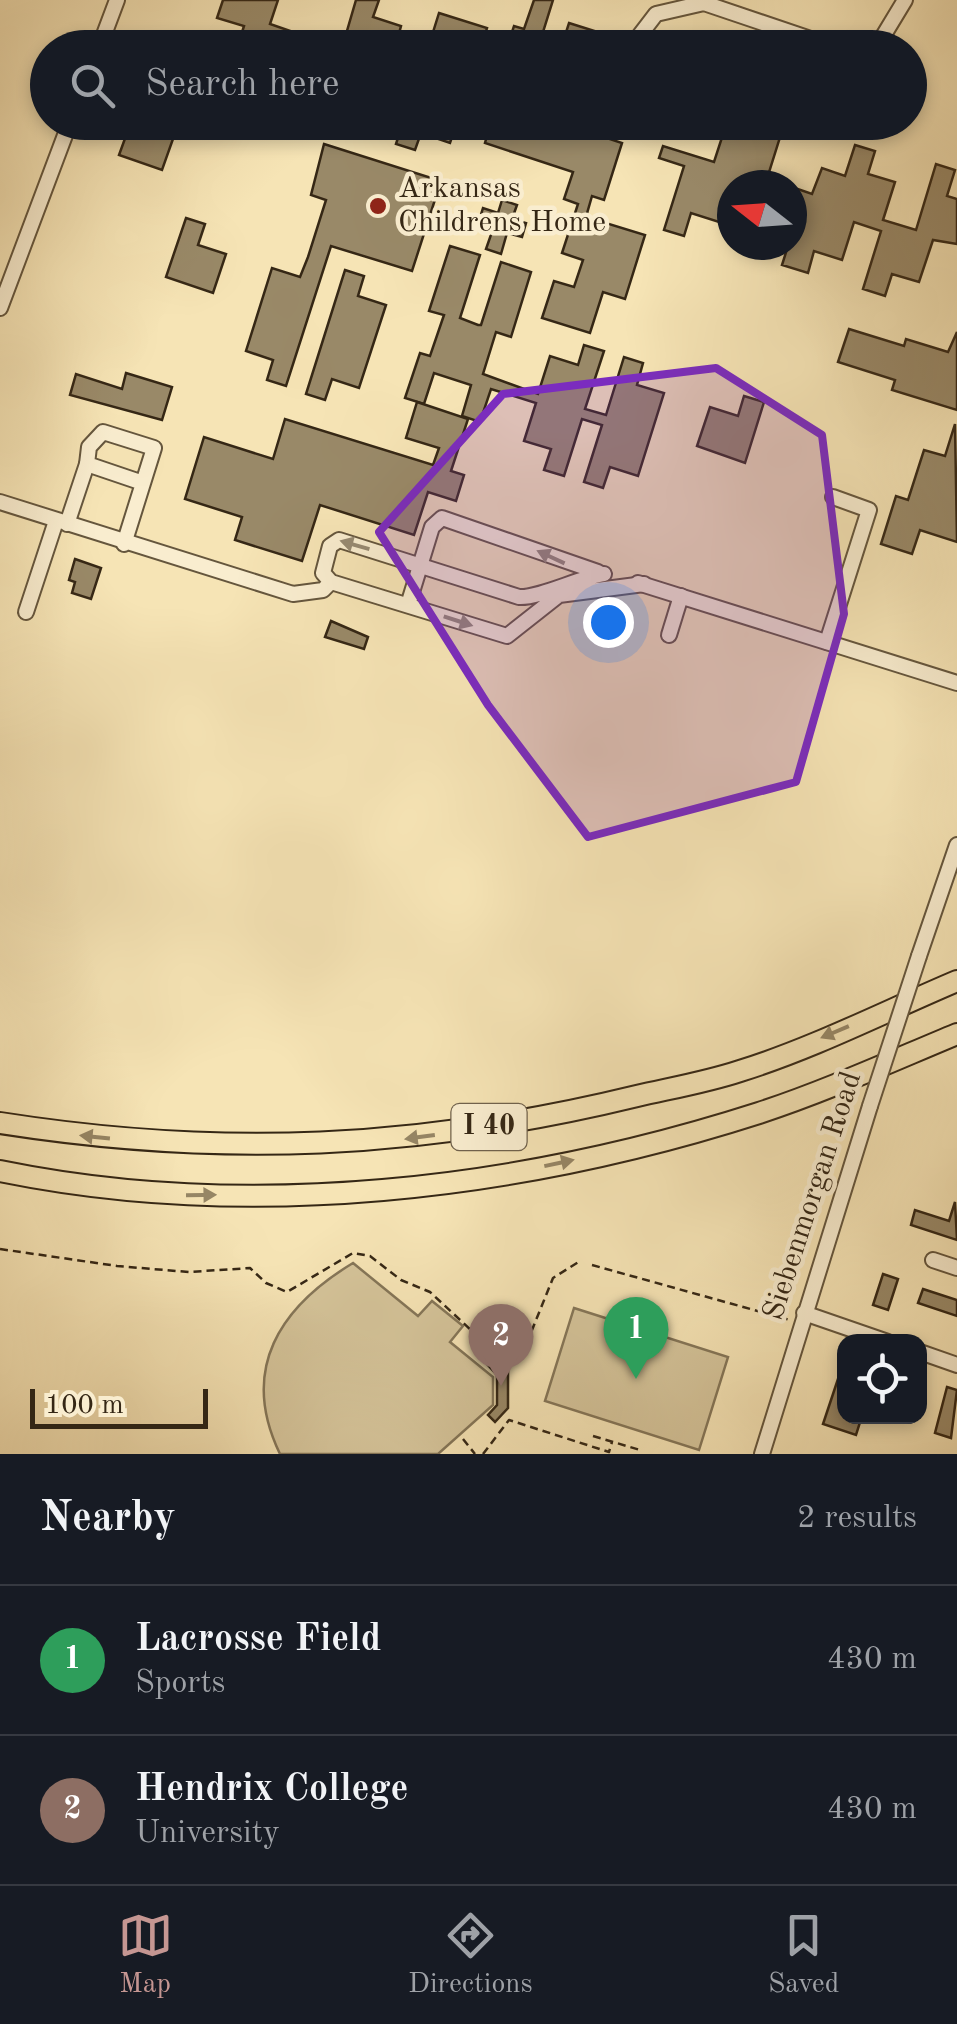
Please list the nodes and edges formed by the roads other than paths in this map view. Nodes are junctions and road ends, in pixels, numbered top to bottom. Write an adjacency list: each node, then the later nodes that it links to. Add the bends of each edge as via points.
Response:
1 (117, 0): 4 (street)
2 (904, 0): 7 (street)
3 (698, 2): 5 (street, via 656,14); 6 (street)
4 (106, 30)
5 (644, 30)
6 (783, 30)
7 (887, 30)
8 (63, 140): 9 (street)
9 (0, 308)
10 (88, 464): 11 (street); 11 (street, via 89,447 103,432 154,448); 14 (street)
11 (143, 483): 15 (street)
12 (833, 497): 26 (street, via 869,510)
13 (0, 502): 14 (street)
14 (61, 522): 15 (street); 23 (street)
15 (124, 544): 18 (street, via 293,594 323,590)
16 (420, 565): 17 (street, one-way to 16, via 442,518 432,527); 18 (street, one-way to 18, via 337,540 323,573); 21 (street); 22 (street)
17 (604, 574): 19 (street); 21 (street)
18 (331, 582): 22 (street)
19 (644, 584): 20 (street); 24 (street, via 559,595)
20 (681, 596): 25 (street); 26 (street)
21 (531, 597): 24 (street)
22 (408, 605): 24 (street, one-way to 24, via 507,636)
23 (26, 612)
24 (523, 626)
25 (669, 635)
26 (826, 642): 27 (street)
27 (957, 683)
28 (957, 845): 35 (street, Siebenmorgan Road, bridge)
29 (957, 981): 31 (highway, I 40, one-way to 31, via 741,1071 521,1123 373,1143 230,1146 93,1138)
30 (957, 1034): 32 (highway, I 40, one-way to 30, via 185,1195 422,1186 680,1137 764,1112)
31 (0, 1123)
32 (0, 1171)
33 (933, 1260): 34 (street)
34 (957, 1268)
35 (802, 1318): 36 (street); 39 (street, Siebenmorgan Road)
36 (859, 1334)
37 (927, 1354): 38 (street)
38 (957, 1365)
39 (762, 1454)

